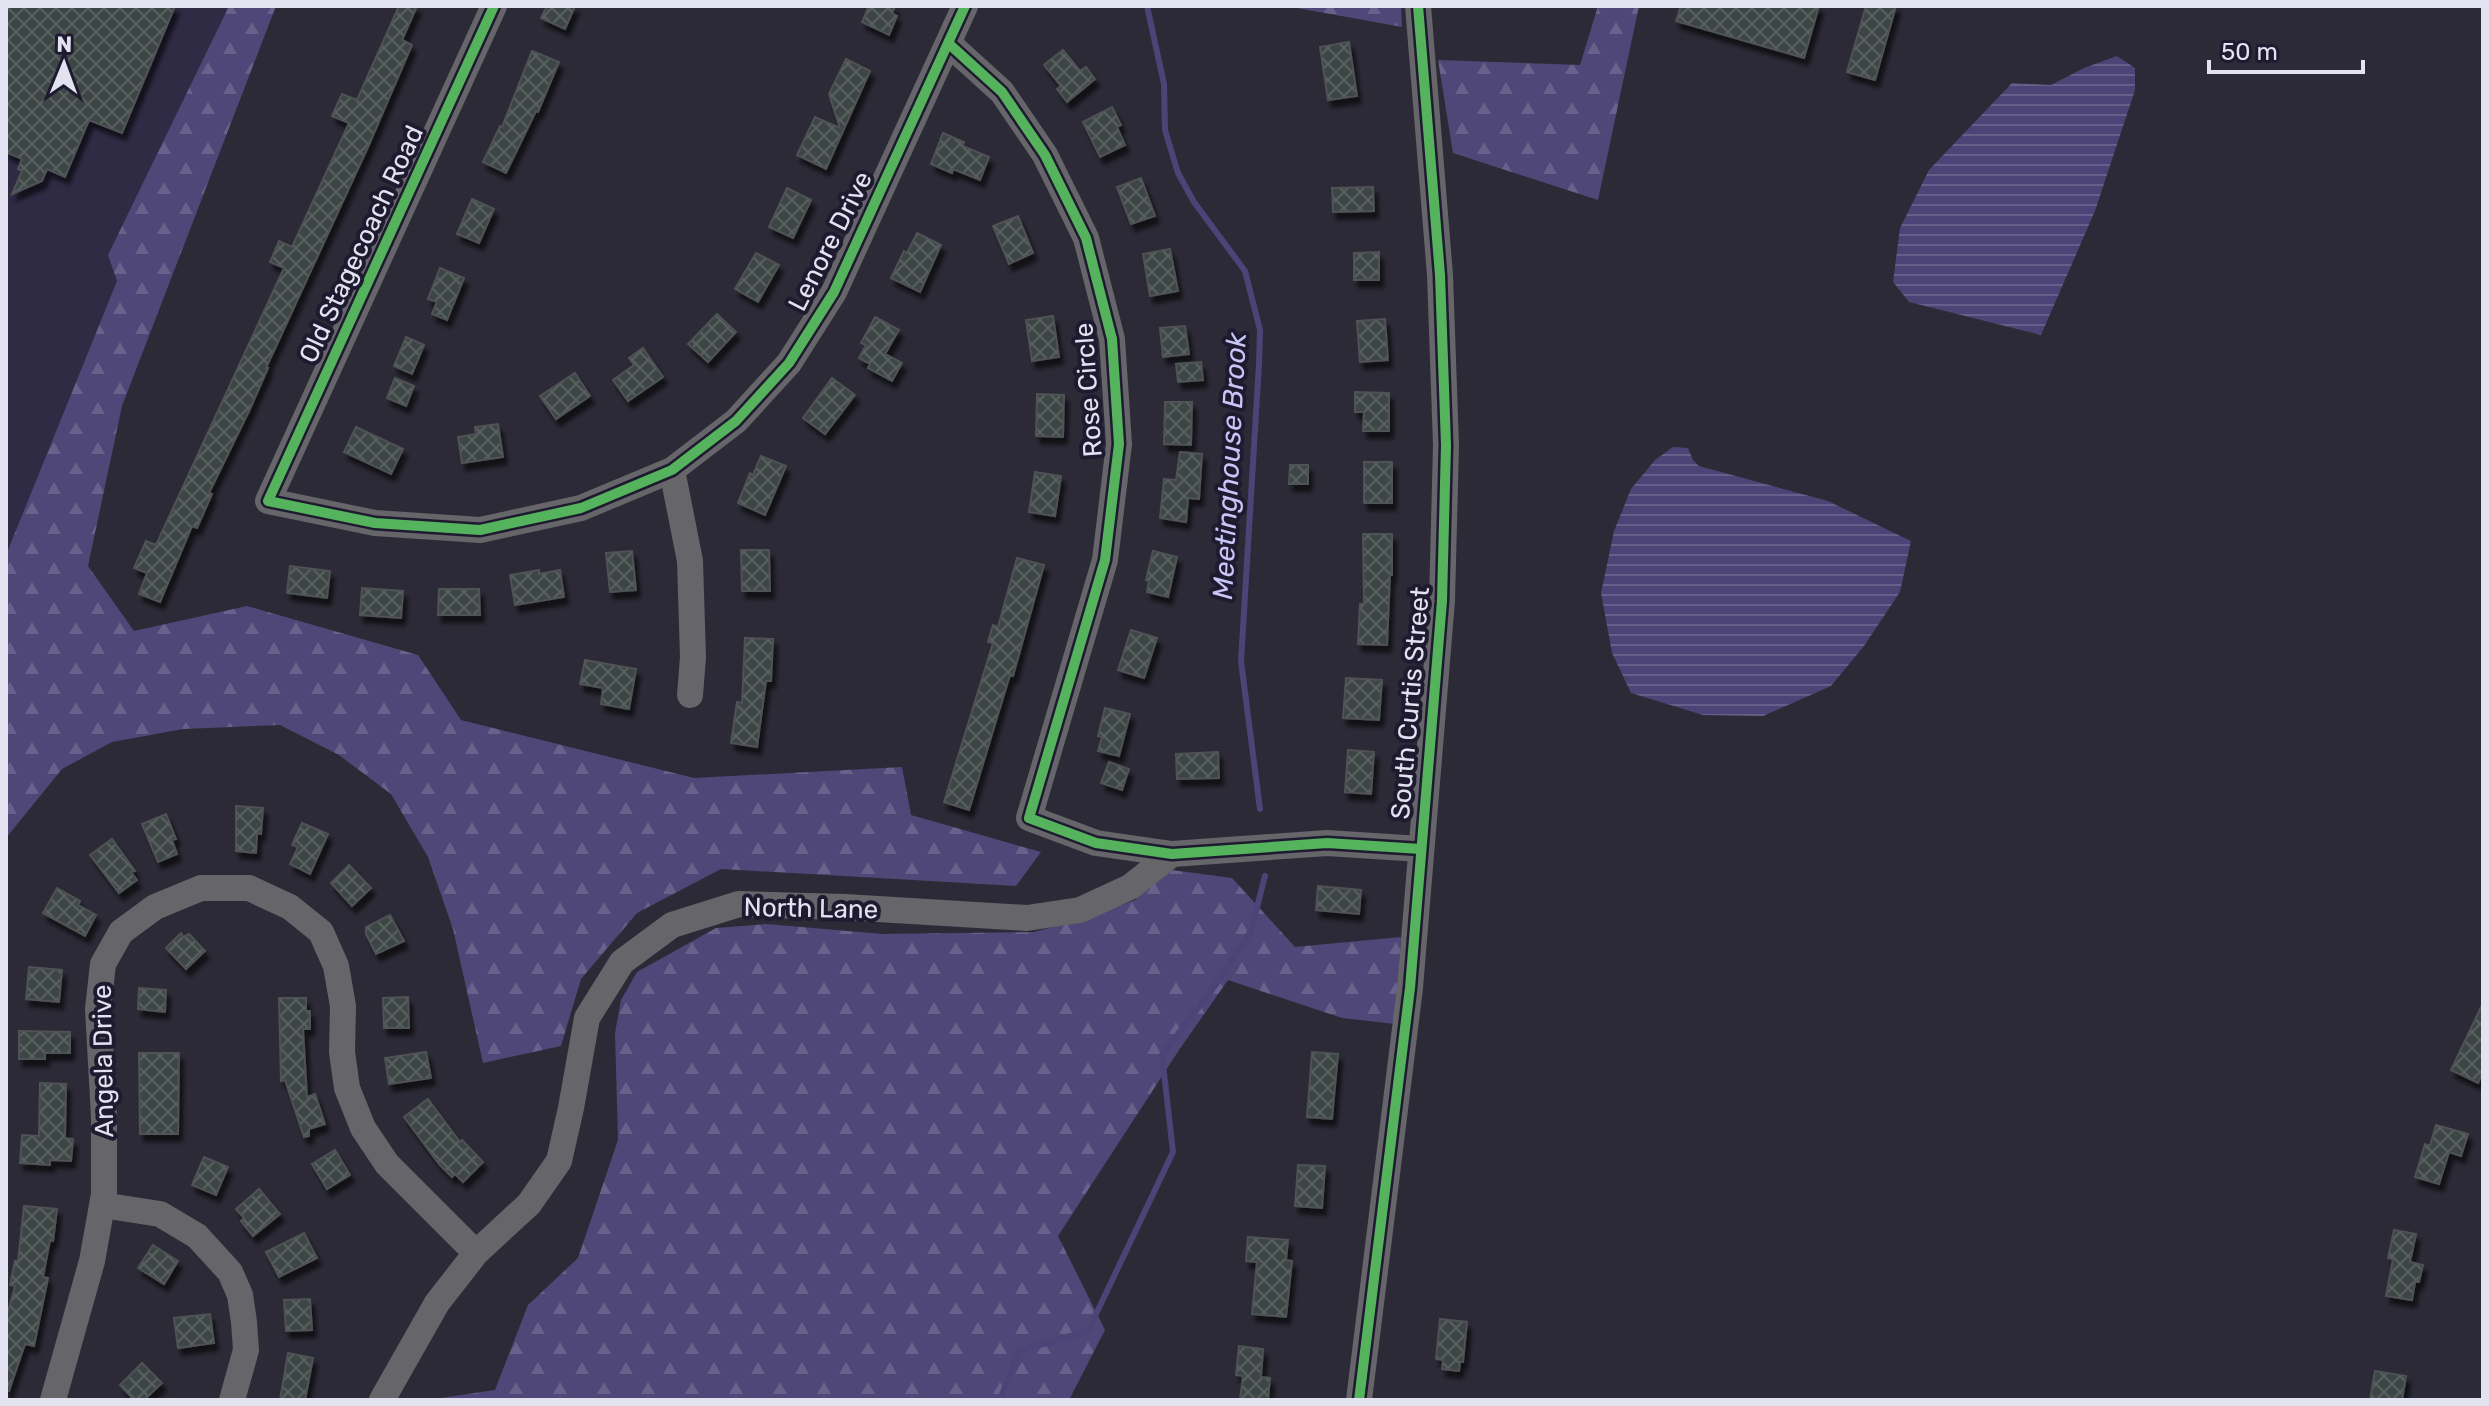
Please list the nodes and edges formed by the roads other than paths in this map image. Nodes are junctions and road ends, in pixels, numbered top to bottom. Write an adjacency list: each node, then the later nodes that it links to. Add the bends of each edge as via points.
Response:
1 (494, 6): 6 (street, Old Stagecoach Road)
2 (965, 6): 4 (street, Lenore Drive)
3 (1418, 6): 8 (street, South Curtis Street, via 1440,275 1446,445 1442,601)
4 (948, 43): 5 (street, Lenore Drive, via 834,292 789,363 736,421); 9 (street, Rose Circle, via 1002,92 1045,155 1086,238 1112,339 1119,444 1105,560 1029,818 1096,843)
5 (672, 470): 6 (street, Lenore Drive, via 581,508 480,530 375,523); 7 (street, via 690,561)
6 (268, 501)
7 (690, 695)
8 (1421, 849): 9 (street, via 1327,843); 15 (street, South Curtis Street, via 1410,988)
9 (1172, 854): 11 (street, North Lane, via 1130,887 1080,910 1027,918 739,904 672,925 622,962 587,1018 559,1161 529,1204)
10 (102, 1205): 11 (street, Angela Drive, via 98,1009 103,964 121,932 155,907 201,888 249,888 290,907 321,932 336,966 347,1088 363,1128 387,1164); 12 (street, Angela Drive); 13 (street, via 160,1214 197,1236 230,1272 240,1295 246,1350)
11 (476, 1253): 14 (street, North Lane, via 437,1303)
12 (53, 1400)
13 (232, 1400)
14 (382, 1400)
15 (1359, 1400)

